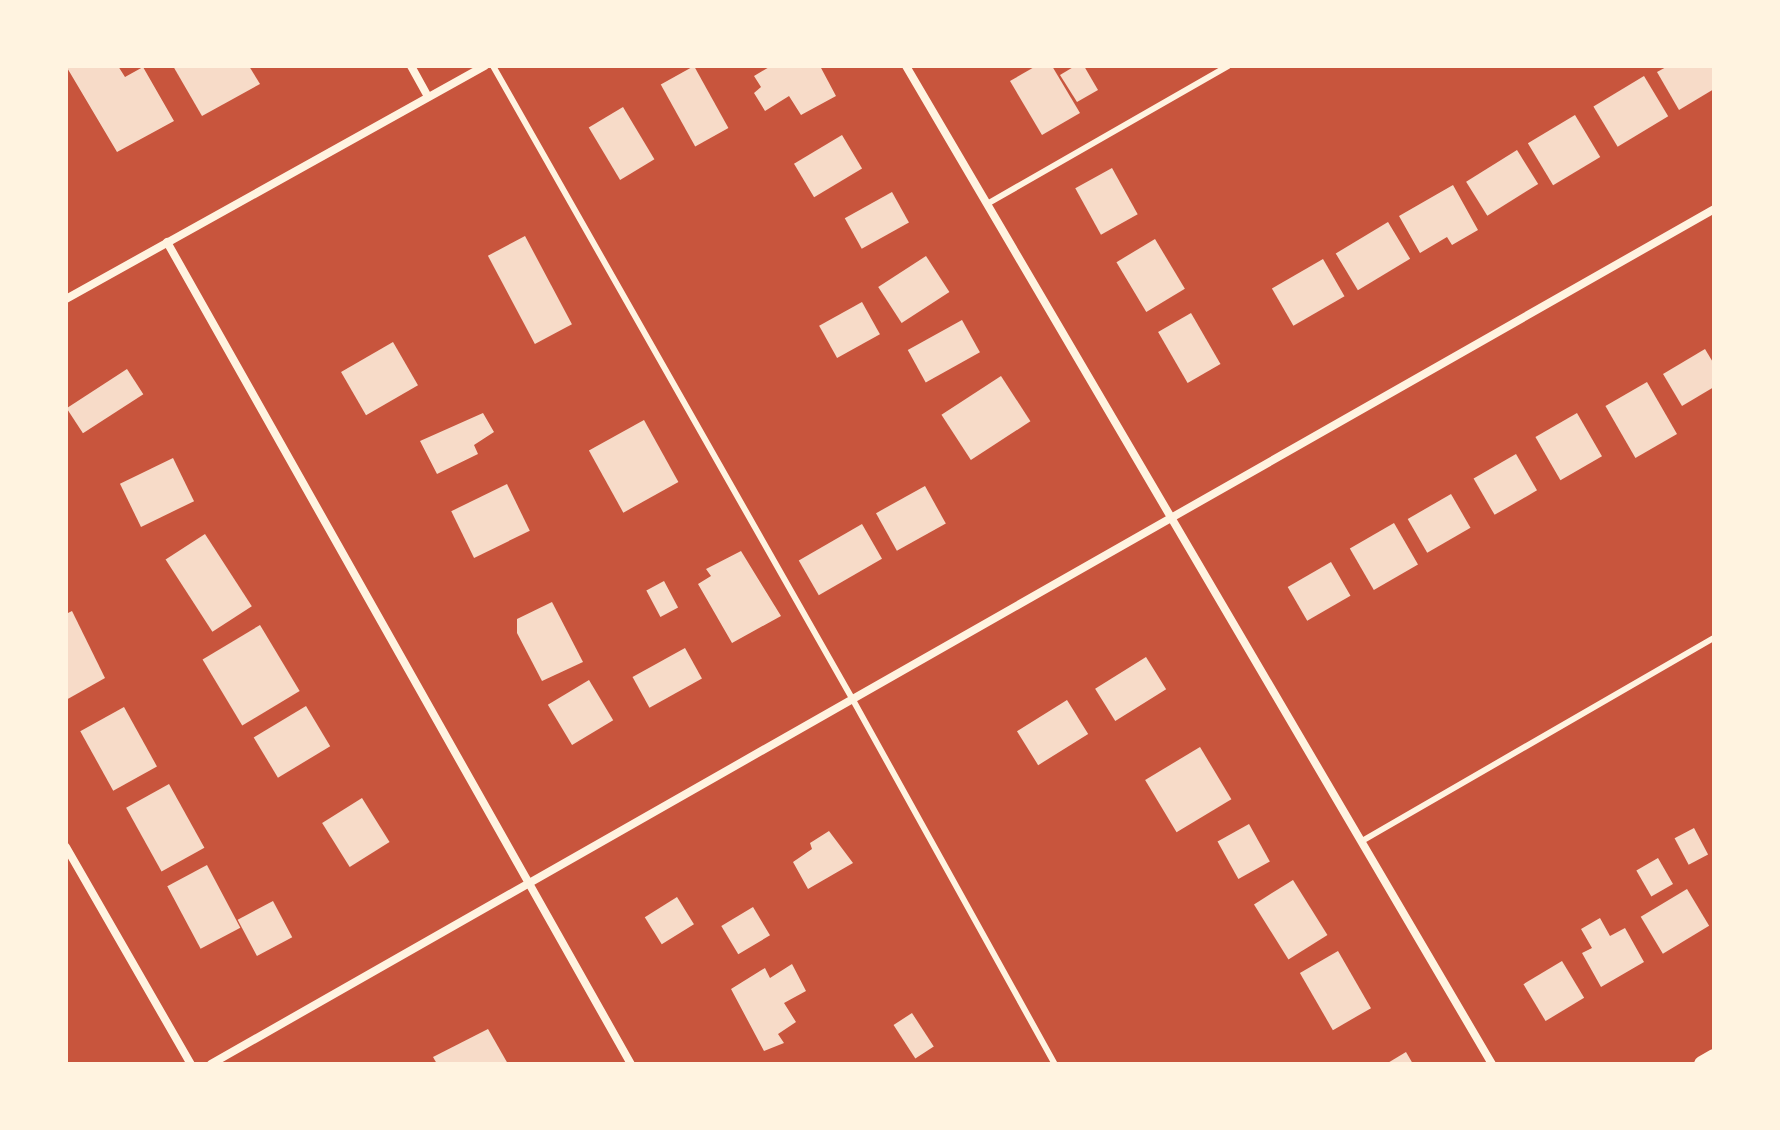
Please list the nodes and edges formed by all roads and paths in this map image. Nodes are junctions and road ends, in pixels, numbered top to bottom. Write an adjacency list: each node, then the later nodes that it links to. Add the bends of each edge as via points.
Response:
1 (411, 66): 6 (street)
2 (484, 66): 6 (street)
3 (493, 66): 13 (lane)
4 (906, 66): 7 (street)
5 (1228, 66): 7 (lane)
6 (428, 97): 9 (street)
7 (987, 204): 11 (street)
8 (1714, 209): 11 (street)
9 (167, 242): 10 (street); 16 (street)
10 (66, 299)
11 (1173, 518): 13 (street); 14 (street)
12 (1714, 638): 14 (lane)
13 (853, 700): 16 (street); 21 (lane)
14 (1362, 841): 22 (street)
15 (66, 847): 19 (street)
16 (530, 883): 18 (street); 20 (street)
17 (1714, 1057): 23 (main road)
18 (215, 1063)
19 (191, 1064)
20 (631, 1064)
21 (1055, 1064)
22 (1492, 1064)
23 (1702, 1064)

